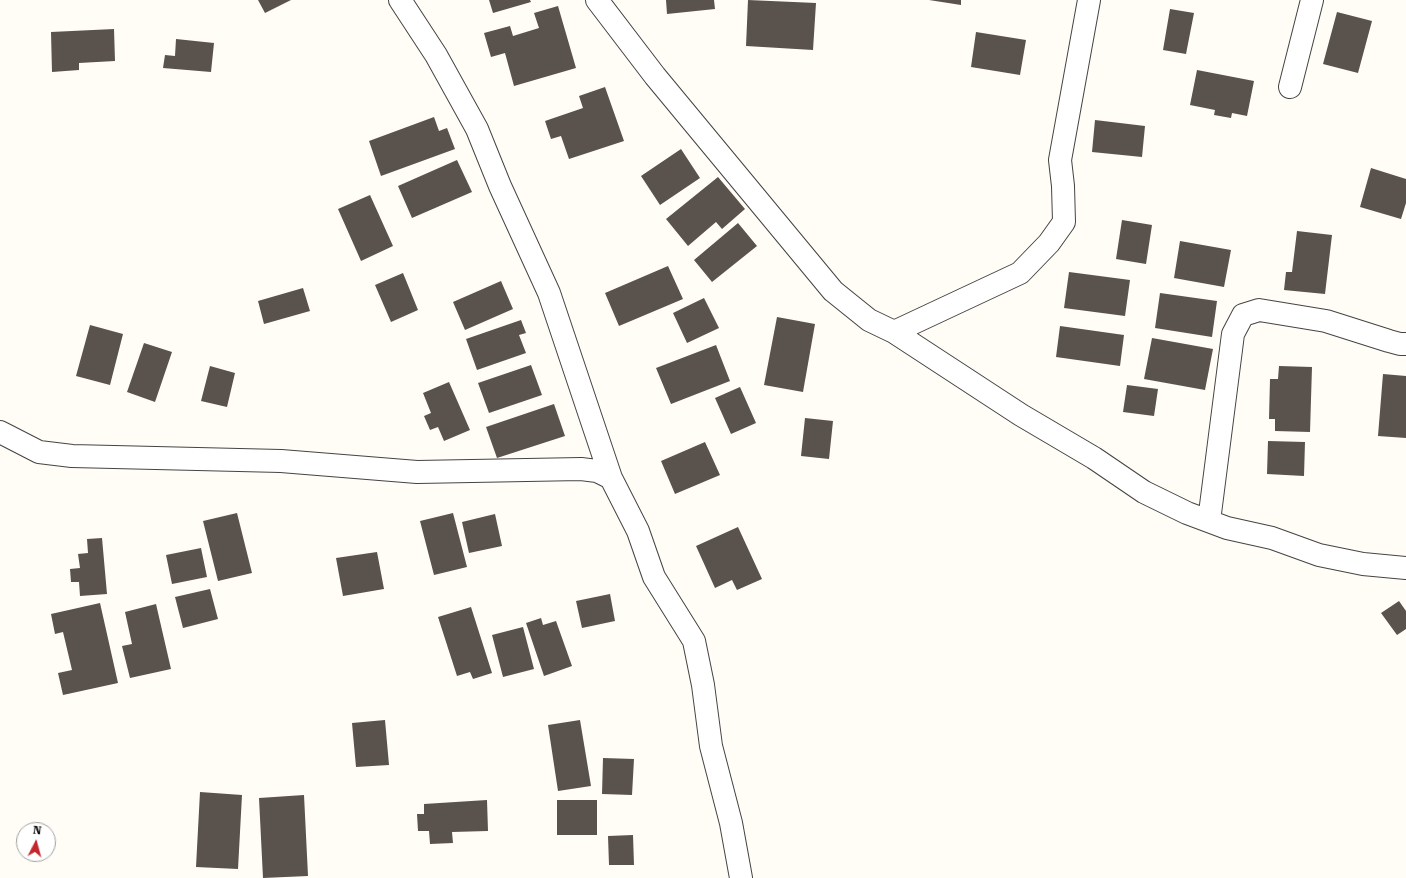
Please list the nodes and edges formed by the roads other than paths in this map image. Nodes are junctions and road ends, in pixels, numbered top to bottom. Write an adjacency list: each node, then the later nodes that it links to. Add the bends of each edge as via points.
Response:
1 (400, 0): 9 (street, via 436,55 476,129 549,293)
2 (597, 0): 6 (street, via 655,76 833,292 869,320)
3 (1089, 0): 6 (street, via 1060,160 1064,222 1049,243 1020,273)
4 (1312, 0): 5 (street)
5 (1290, 87)
6 (894, 332): 10 (street, via 1144,492)
7 (1406, 344): 10 (street, via 1326,321 1259,310 1243,316 1233,334)
8 (0, 432): 9 (street, via 39,452 72,456 281,461 417,472 581,469 597,471)
9 (611, 478): 12 (street, via 638,531 654,577 694,641 711,746 731,823)
10 (1209, 521): 11 (street, via 1227,528 1272,538 1319,555 1363,564)
11 (1406, 568)
12 (741, 878)

